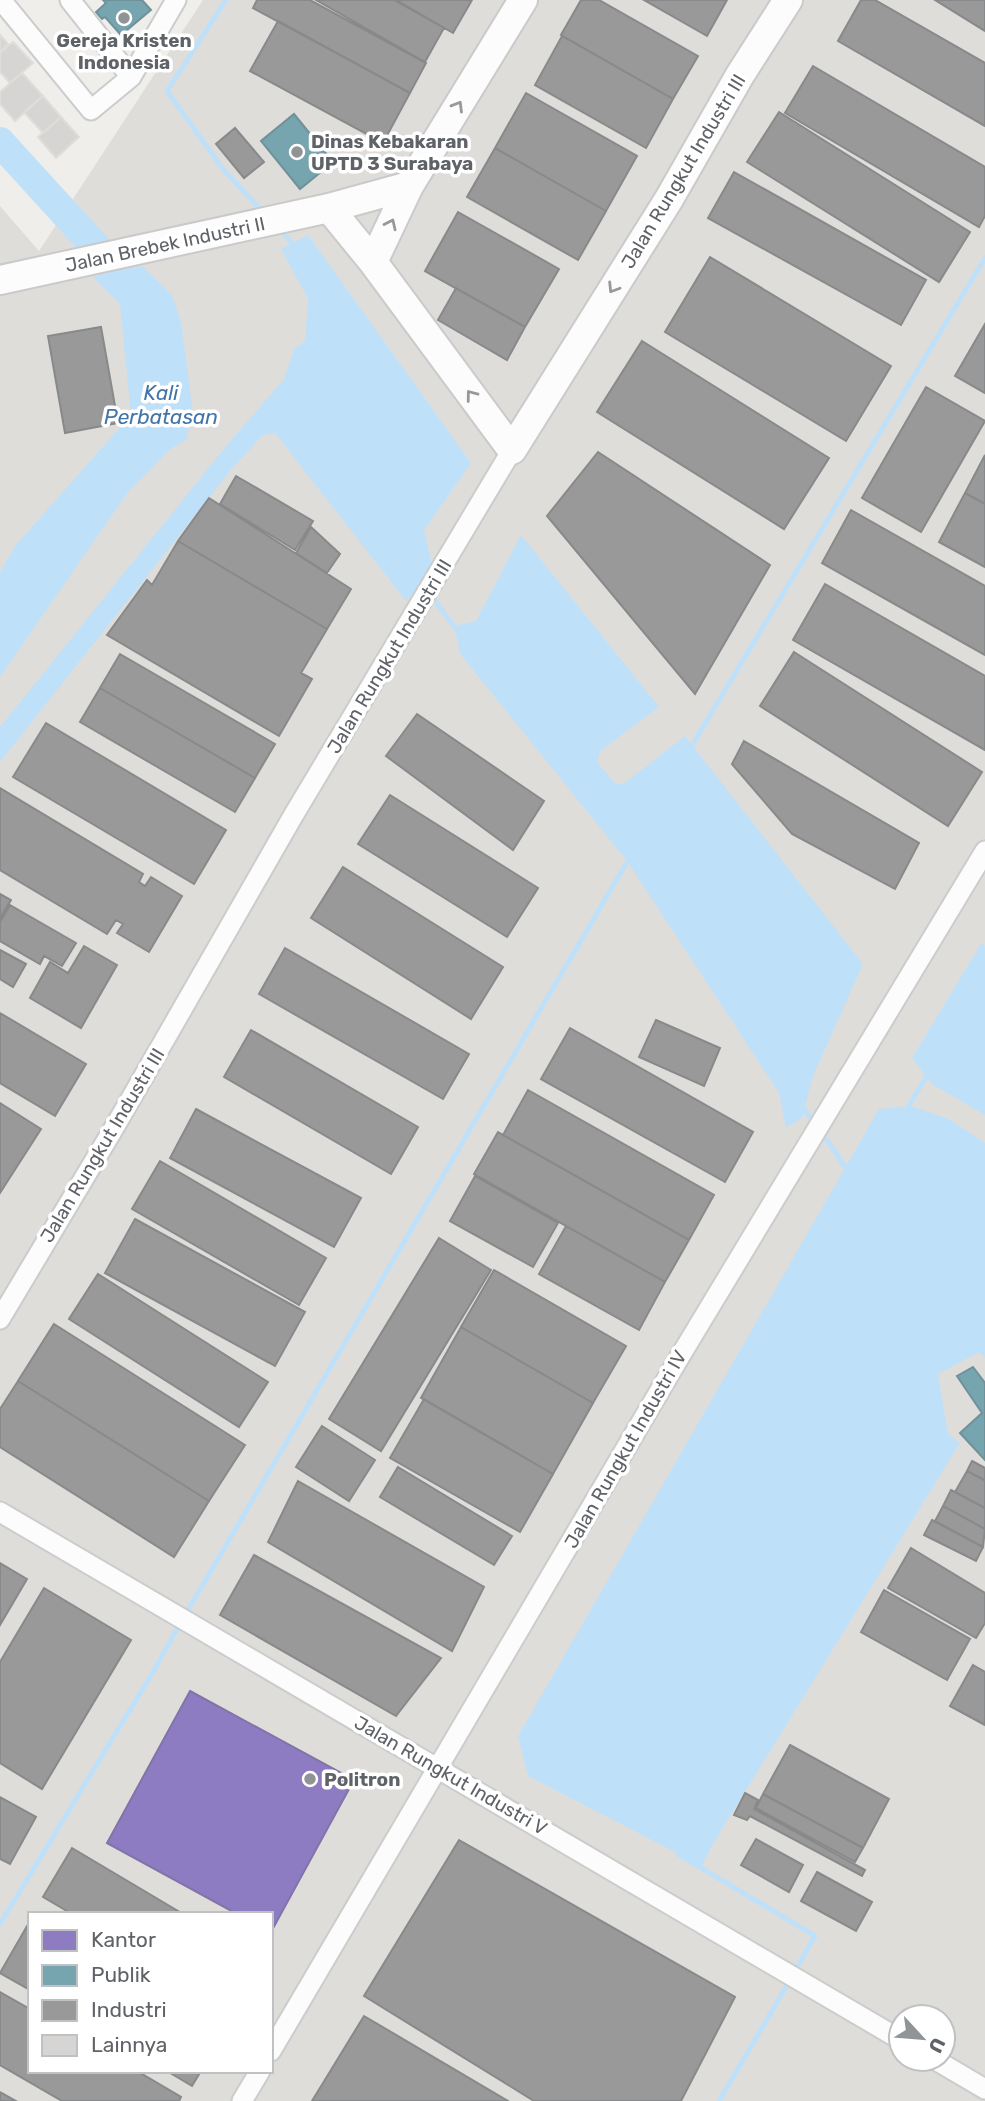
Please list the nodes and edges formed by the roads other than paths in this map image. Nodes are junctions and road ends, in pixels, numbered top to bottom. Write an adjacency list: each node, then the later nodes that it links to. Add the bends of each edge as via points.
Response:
1 (1, 0): 6 (street, via 91,110)
2 (70, 0): 6 (street)
3 (177, 0): 6 (street)
4 (523, 0): 7 (street, one-way to 4)
5 (788, 0): 11 (street, Jalan Rungkut Industri III, one-way to 11)
6 (131, 77)
7 (409, 186): 8 (street, Jalan Brebek Industri II); 9 (street, one-way to 7)
8 (329, 208): 9 (street); 10 (street, Jalan Brebek Industri II)
9 (373, 262): 11 (street, one-way to 9)
10 (0, 280)
11 (512, 450): 13 (street, Jalan Rungkut Industri III)
12 (985, 851): 15 (street, Jalan Rungkut Industri IV)
13 (0, 1319)
14 (0, 1511): 15 (street, Jalan Rungkut Industri V)
15 (438, 1768): 16 (street, Jalan Rungkut Industri V); 17 (street, Jalan Rungkut Industri IV)
16 (887, 2031)
17 (273, 2049)
18 (259, 2073): 21 (street)
19 (957, 2073): 20 (street)
20 (985, 2089)
21 (242, 2101)

